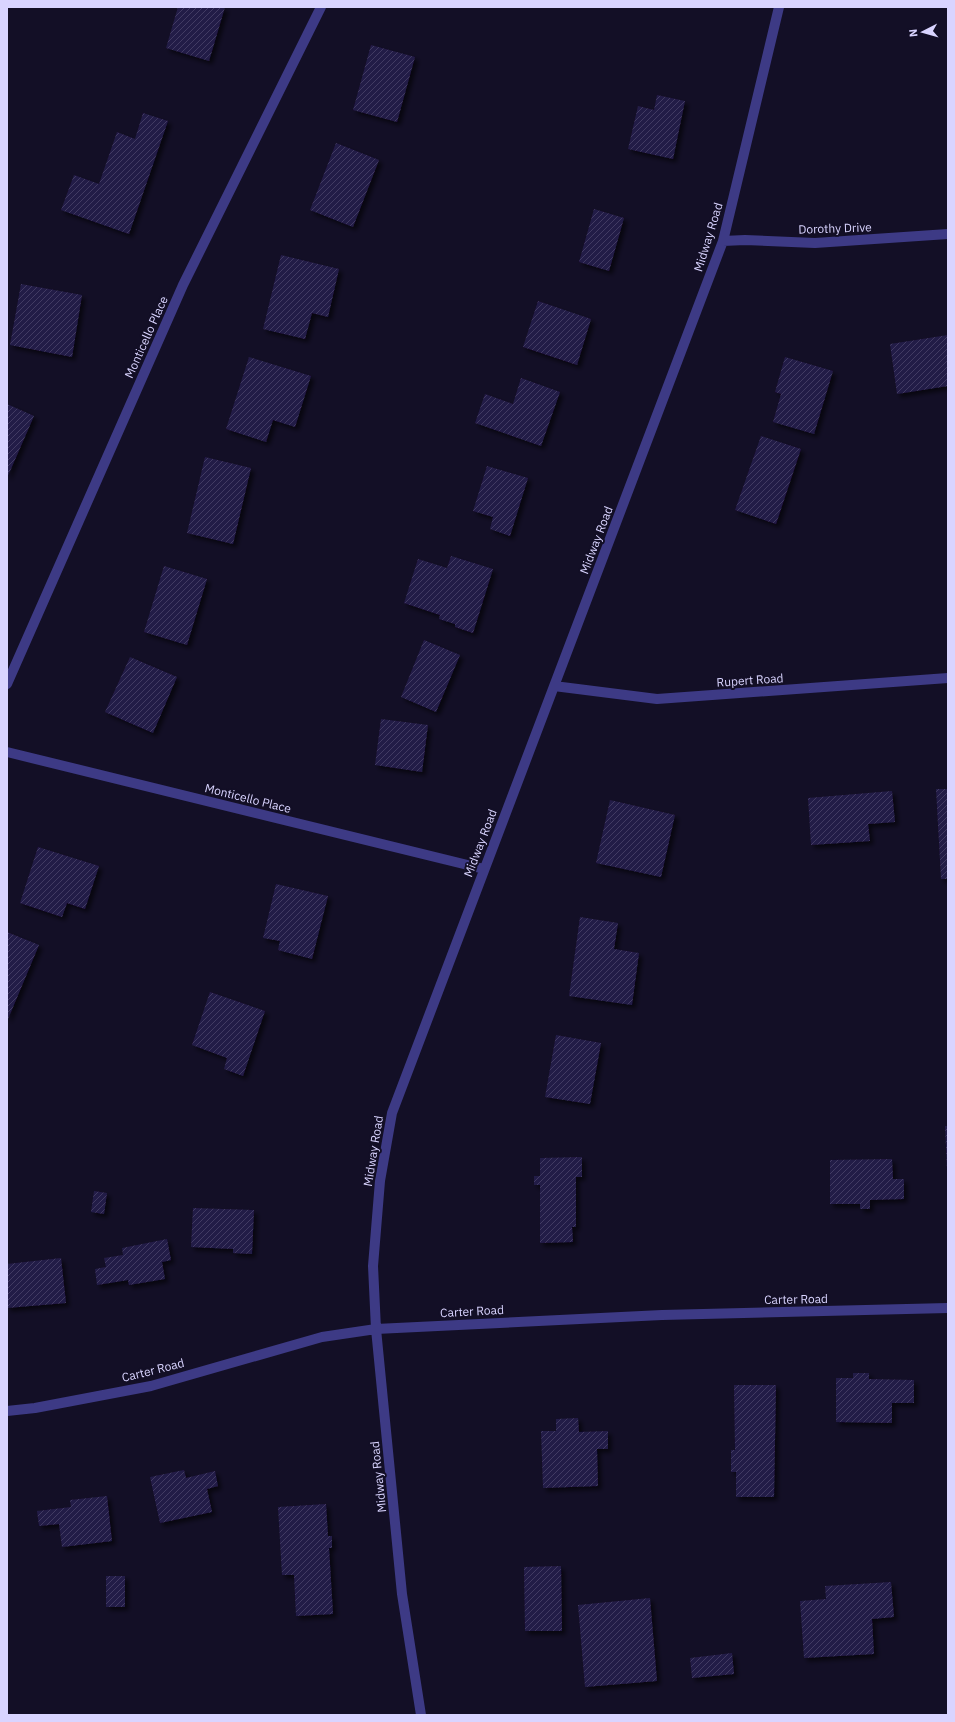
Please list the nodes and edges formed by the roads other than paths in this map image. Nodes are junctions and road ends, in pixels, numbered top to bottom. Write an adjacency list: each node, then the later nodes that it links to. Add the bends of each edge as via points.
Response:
1 (321, 7): 6 (street, Monticello Place, via 183,285)
2 (780, 7): 4 (street, Midway Road)
3 (948, 234): 4 (street, Dorothy Drive, via 815,243)
4 (723, 241): 7 (street, Midway Road)
5 (948, 678): 7 (street, Rupert Road, via 657,699)
6 (7, 684)
7 (554, 686): 9 (street, Midway Road)
8 (7, 752): 9 (street, Monticello Place)
9 (484, 869): 11 (street, Midway Road, via 392,1113 380,1181 373,1266)
10 (948, 1308): 11 (street, Carter Road, via 662,1315)
11 (376, 1329): 12 (street, Carter Road, via 322,1337 151,1386); 13 (street, Midway Road, via 402,1594)
12 (7, 1411)
13 (421, 1715)

